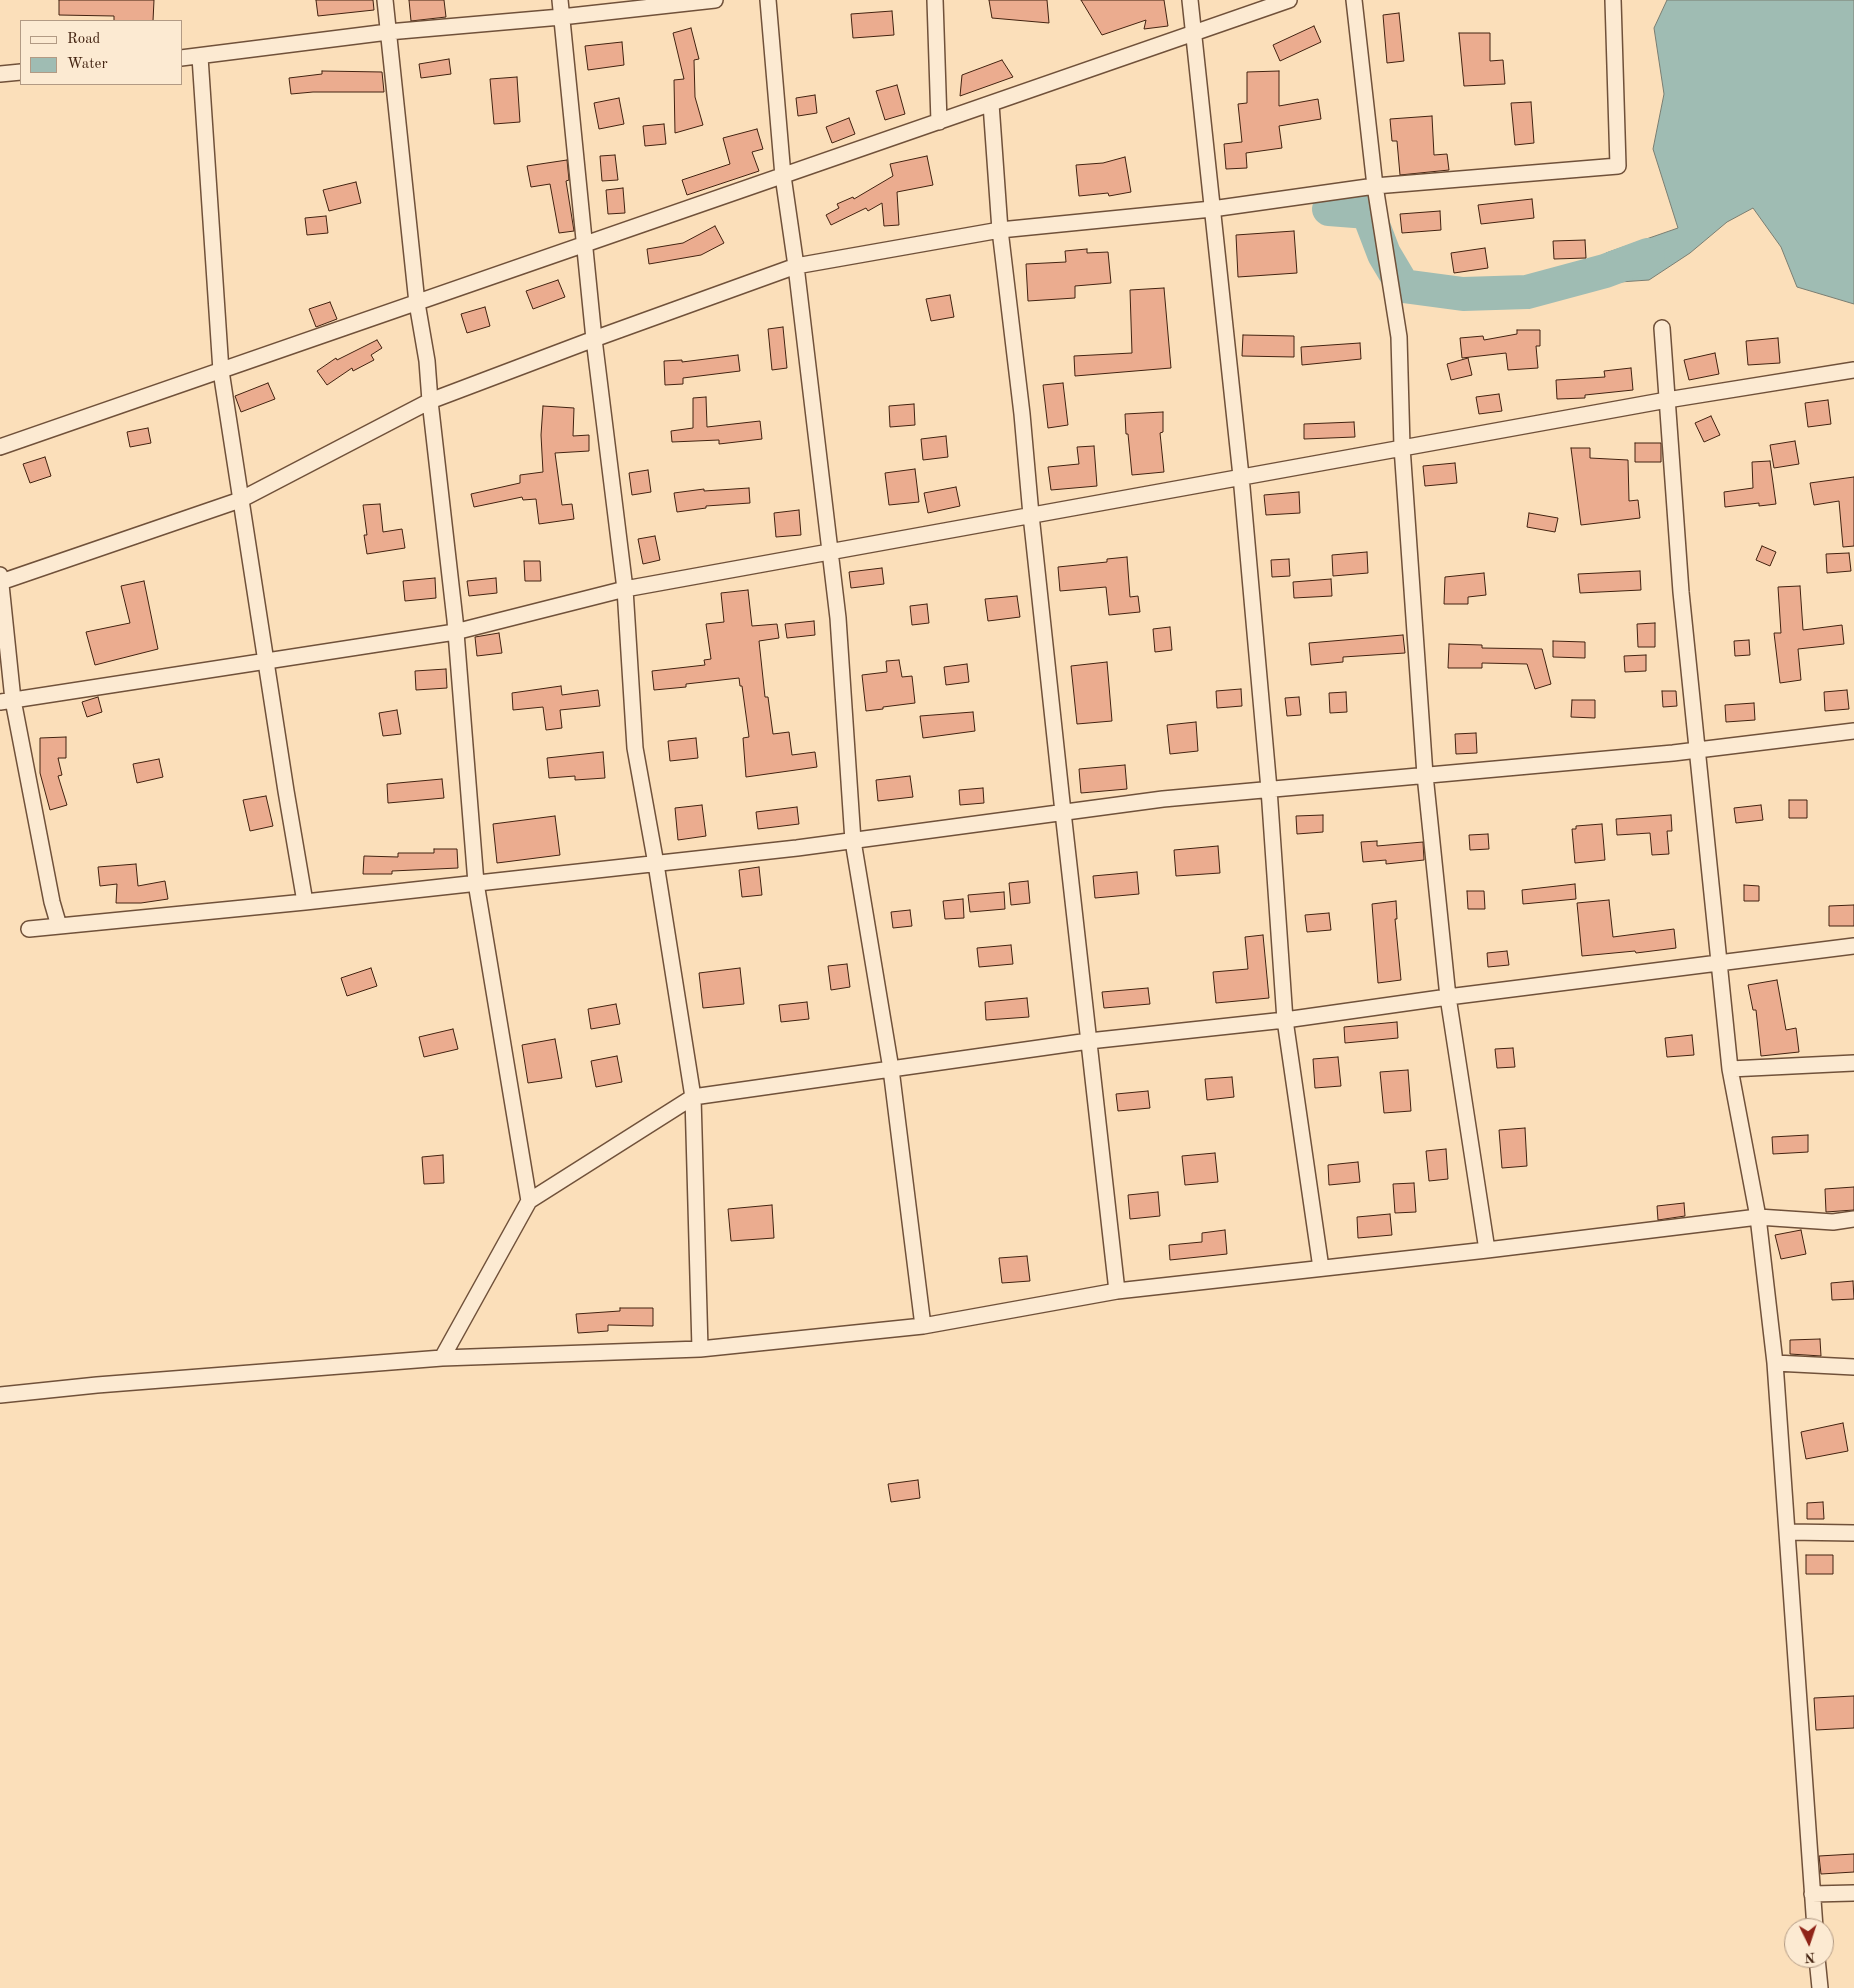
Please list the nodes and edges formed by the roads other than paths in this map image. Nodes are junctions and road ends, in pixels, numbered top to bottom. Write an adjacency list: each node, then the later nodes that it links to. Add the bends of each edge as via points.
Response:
1 (385, 0): 11 (street)
2 (560, 0): 10 (street)
3 (715, 0): 10 (street)
4 (768, 0): 19 (street)
5 (935, 0): 18 (street)
6 (1190, 0): 12 (street)
7 (1289, 0): 12 (street)
8 (1354, 0): 20 (street)
9 (1613, 0): 20 (street, via 1618,166)
10 (562, 17): 11 (street); 23 (street)
11 (388, 32): 13 (street); 25 (street)
12 (1193, 34): 17 (street); 21 (street)
13 (200, 57): 14 (street); 29 (street)
14 (182, 58)
15 (20, 72): 16 (street)
16 (0, 74)
17 (991, 104): 18 (street); 22 (street)
18 (939, 122): 19 (street)
19 (783, 176): 23 (street); 24 (street)
20 (1375, 186): 21 (street); 33 (street, via 1399,337)
21 (1212, 209): 22 (street); 34 (street)
22 (1000, 230): 24 (street); 36 (street)
23 (585, 244): 25 (street); 27 (street)
24 (796, 266): 27 (street); 37 (street)
25 (417, 303): 29 (street); 31 (street)
26 (1662, 328): 30 (street)
27 (594, 339): 31 (street); 40 (street)
28 (1854, 370): 30 (street)
29 (221, 371): 32 (street); 35 (street)
30 (1667, 400): 33 (street); 45 (street, via 1681,592)
31 (430, 401): 35 (street); 41 (street)
32 (0, 448)
33 (1402, 448): 34 (street); 46 (street)
34 (1241, 476): 36 (street); 47 (street)
35 (240, 500): 39 (street); 42 (street)
36 (1031, 515): 37 (street); 48 (street)
37 (830, 551): 40 (street); 49 (street, via 838,618)
38 (0, 575): 39 (street)
39 (1, 582): 43 (street)
40 (625, 588): 41 (street); 50 (street, via 635,748)
41 (455, 632): 42 (street); 51 (street)
42 (267, 661): 43 (street); 52 (street)
43 (6, 701): 53 (street)
44 (1854, 731): 45 (street)
45 (1698, 750): 46 (street); 56 (street)
46 (1425, 775): 47 (street); 57 (street)
47 (1269, 789): 48 (street); 58 (street)
48 (1063, 812): 49 (street); 59 (street)
49 (853, 840): 50 (street); 61 (street)
50 (656, 864): 51 (street); 63 (street)
51 (476, 883): 52 (street); 64 (street)
52 (305, 902): 53 (street)
53 (59, 926): 54 (street)
54 (29, 929)
55 (1854, 946): 56 (street)
56 (1720, 962): 57 (street); 62 (street)
57 (1448, 996): 58 (street); 67 (street)
58 (1285, 1020): 59 (street); 68 (street)
59 (1090, 1041): 61 (street); 69 (street)
60 (1854, 1063): 62 (street)
61 (891, 1069): 63 (street); 70 (street)
62 (1730, 1069): 65 (street)
63 (693, 1097): 64 (street); 71 (street)
64 (529, 1201): 72 (street)
65 (1758, 1217): 66 (street, via 1833,1222); 67 (street); 73 (street)
66 (1854, 1219)
67 (1487, 1250): 68 (street)
68 (1321, 1268): 69 (street)
69 (1117, 1291): 70 (street)
70 (923, 1326): 71 (street)
71 (700, 1349): 72 (street)
72 (442, 1358): 75 (street)
73 (1775, 1363): 74 (street); 76 (street)
74 (1854, 1367)
75 (0, 1395)
76 (1788, 1532): 77 (street); 79 (street)
77 (1854, 1533)
78 (1854, 1893): 79 (street)
79 (1812, 1894): 80 (street)
80 (1814, 1918)
81 (1818, 1968): 82 (street)
82 (1820, 1988)

